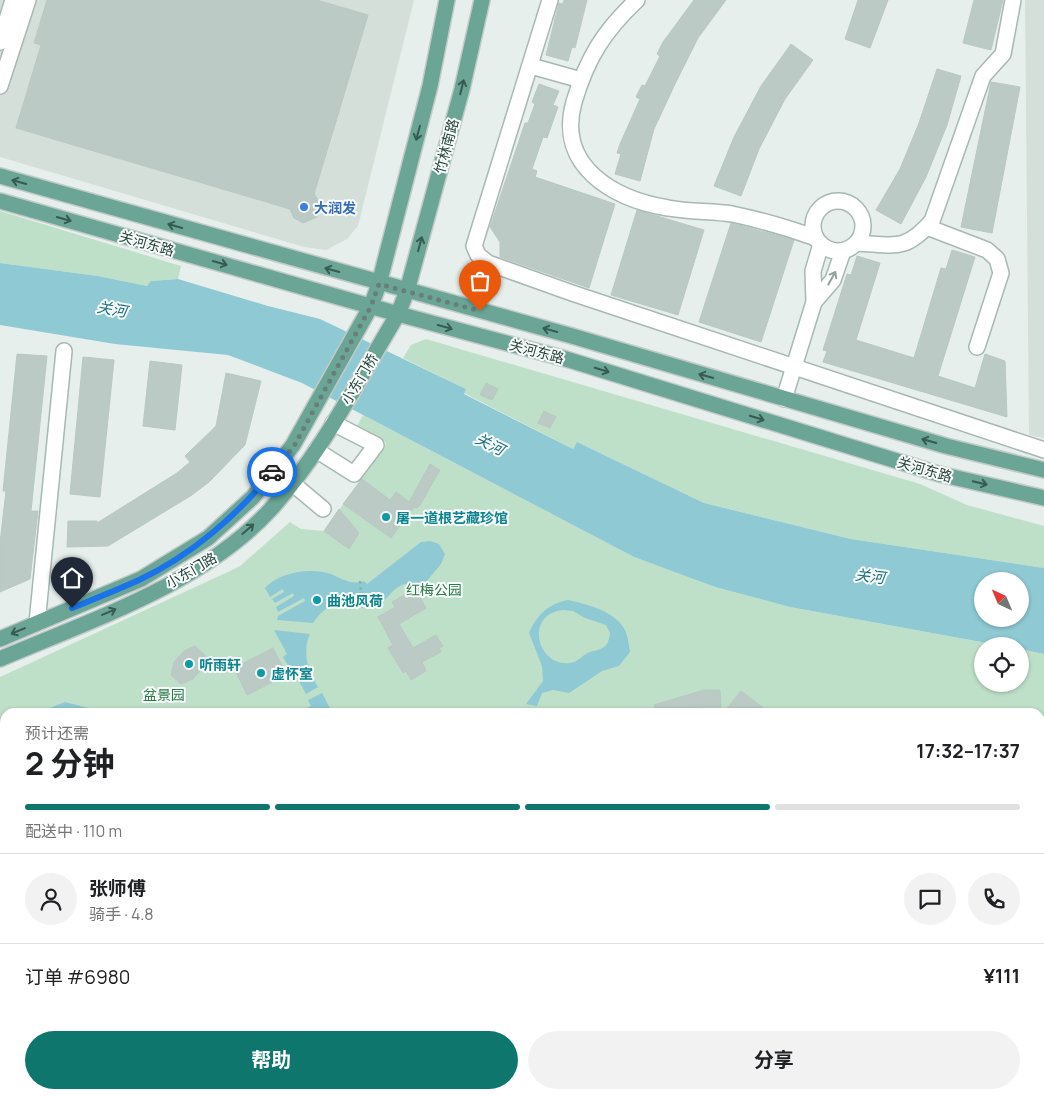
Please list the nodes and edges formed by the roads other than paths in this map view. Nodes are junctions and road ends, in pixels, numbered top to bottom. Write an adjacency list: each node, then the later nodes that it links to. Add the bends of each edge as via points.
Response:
1 (13, 0): 8 (street)
2 (28, 0): 11 (street)
3 (447, 0): 18 (main road, one-way to 18, via 430,86)
4 (482, 0): 19 (main road, 竹林南路, one-way to 4, via 462,89)
5 (550, 0): 9 (street)
6 (637, 0): 10 (street, via 601,40)
7 (1012, 0): 14 (street, via 1003,54 983,76 932,221)
8 (0, 42)
9 (531, 66): 10 (street); 25 (street, via 474,246 478,255 488,263 572,293)
10 (580, 80): 15 (street, via 572,111 572,146 586,168 604,186 631,198 668,208 709,210 763,220)
11 (0, 86)
12 (0, 176): 18 (main road, 关河东路, one-way to 12)
13 (0, 201): 21 (main road, 关河东路, one-way to 21)
14 (927, 227): 16 (street, via 917,238 900,246); 23 (street, via 987,250 996,259 1001,273)
15 (818, 241): 16 (street, via 814,222 821,208 844,202 852,205 862,218 864,227); 17 (street, via 827,248); 20 (street, via 813,271)
16 (857, 243): 17 (street)
17 (843, 251): 20 (street, one-way to 17, via 833,280)
18 (379, 284): 19 (main road, 关河东路); 21 (main road)
19 (407, 292): 22 (main road); 26 (main road, 关河东路, one-way to 19)
20 (814, 302): 25 (street)
21 (371, 306): 22 (main road, 关河东路); 27 (main road, 小东门桥)
22 (398, 314): 28 (main road, 小东门桥); 33 (main road, 关河东路, one-way to 33, via 566,359 939,474)
23 (976, 347)
24 (64, 351): 35 (street)
25 (794, 366): 26 (street); 30 (street)
26 (784, 399): 31 (main road, 关河东路, one-way to 26, via 946,446)
27 (313, 408): 35 (main road, 小东门路, via 294,446 253,497 208,538 141,579)
28 (334, 421): 29 (main road, 小东门路); 29 (street, via 376,445 354,474)
29 (316, 450): 32 (main road, 小东门路)
30 (1044, 450)
31 (1044, 470)
32 (292, 483): 34 (street); 37 (main road, 小东门路, one-way to 32, via 147,596 220,554 269,511)
33 (1044, 498)
34 (323, 509)
35 (38, 623): 36 (main road, 小东门路, one-way to 36)
36 (0, 639)
37 (0, 659)

